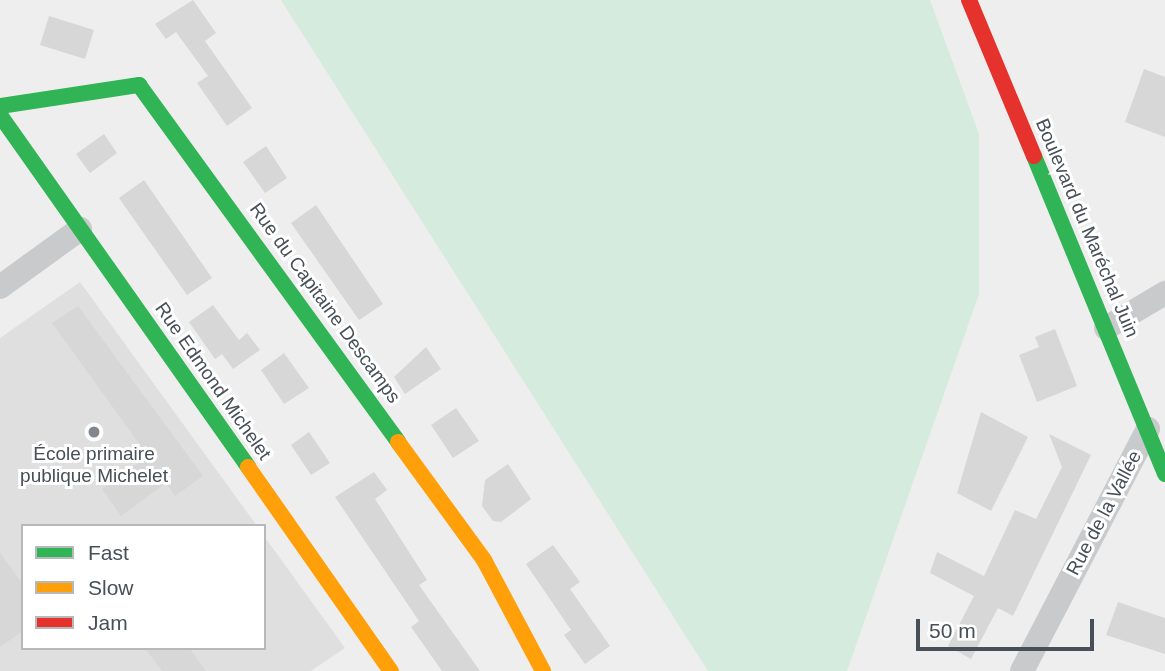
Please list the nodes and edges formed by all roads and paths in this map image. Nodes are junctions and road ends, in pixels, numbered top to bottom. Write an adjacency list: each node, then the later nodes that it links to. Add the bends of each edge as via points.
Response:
1 (969, 0): 7 (street, Boulevard du Maréchal Juin)
2 (0, 106): 11 (street, Rue du Capitaine Descamps, via 139,85 484,560)
3 (0, 115): 4 (street, Rue Edmond Michelet)
4 (80, 229): 5 (street); 10 (street, Rue Edmond Michelet)
5 (0, 287)
6 (1165, 293): 7 (street)
7 (1107, 328): 8 (street, Boulevard du Maréchal Juin)
8 (1148, 429): 9 (street, Boulevard du Maréchal Juin); 12 (street, Rue de la Vallée)
9 (1165, 474)
10 (391, 671)
11 (543, 671)
12 (1022, 671)

